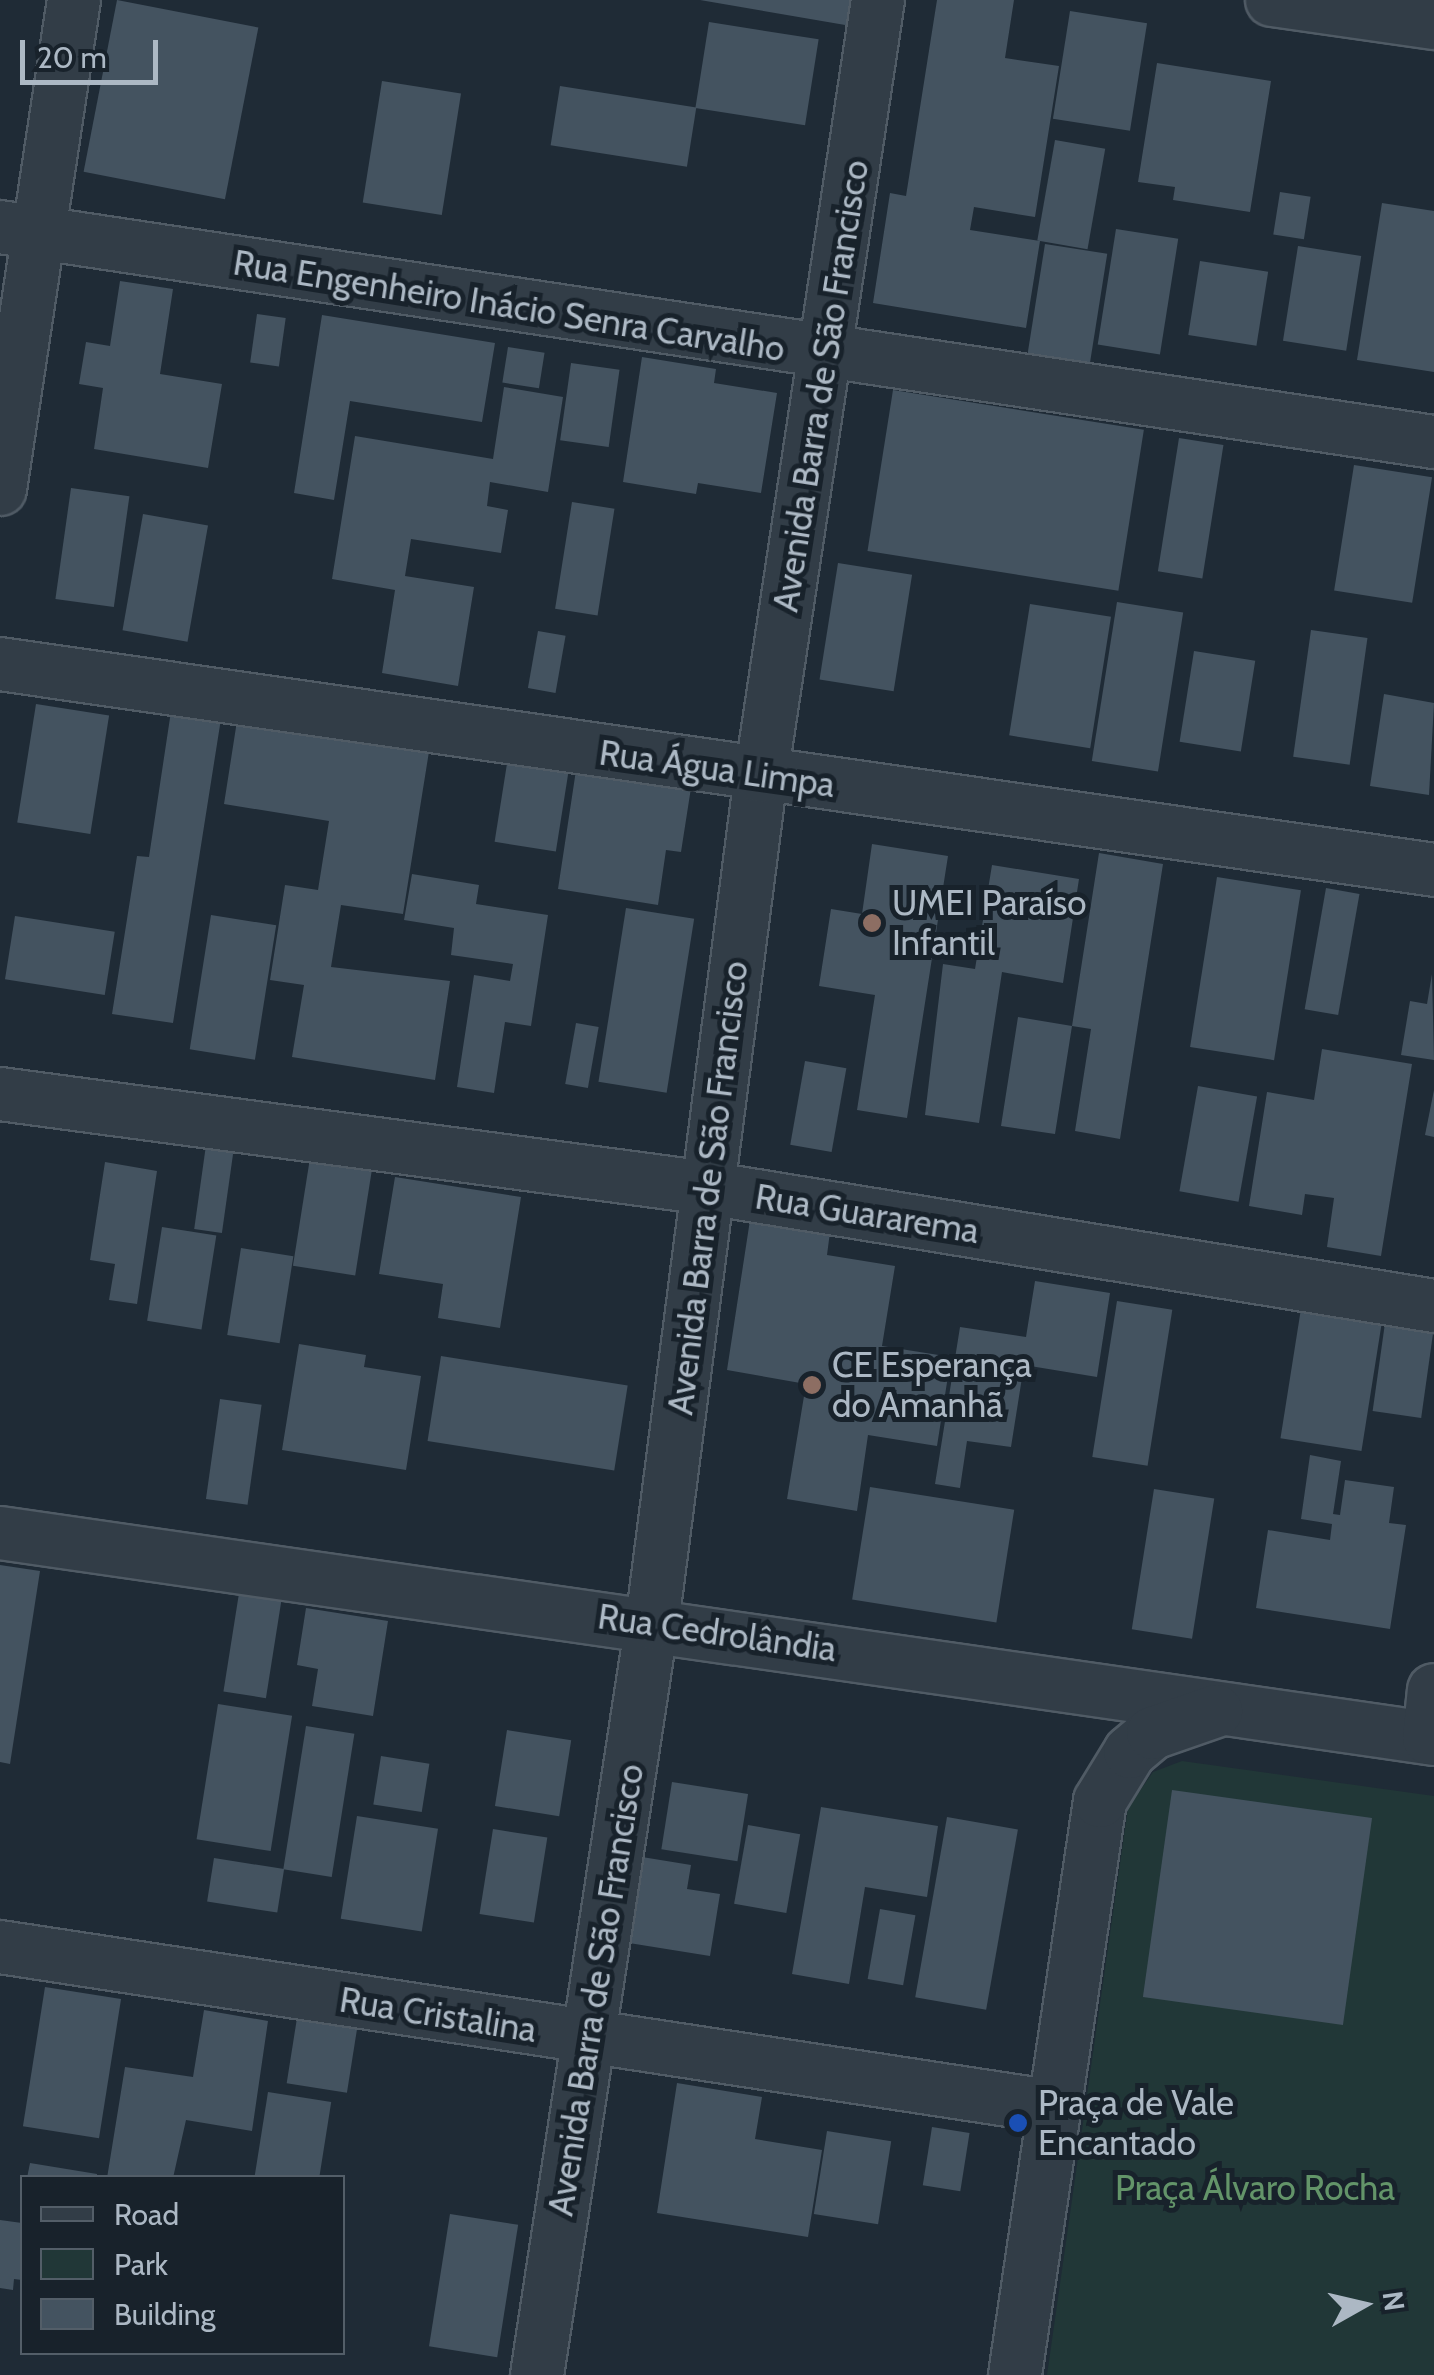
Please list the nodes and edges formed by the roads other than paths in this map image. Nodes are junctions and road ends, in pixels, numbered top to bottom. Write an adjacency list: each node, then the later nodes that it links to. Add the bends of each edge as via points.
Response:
1 (74, 0): 5 (street)
2 (878, 0): 6 (street, Avenida Barra de São Francisco)
3 (1272, 0): 4 (street)
4 (1434, 23)
5 (18, 230): 6 (street, Rua Engenheiro Inácio Senra Carvalho); 8 (street)
6 (826, 355): 7 (street, Rua Engenheiro Inácio Senra Carvalho); 10 (street, Avenida Barra de São Francisco)
7 (1434, 442)
8 (0, 489)
9 (0, 664): 10 (street, Rua Água Limpa)
10 (761, 776): 11 (street, Rua Água Limpa); 13 (street, Avenida Barra de São Francisco)
11 (1434, 870)
12 (0, 1094): 13 (street, Rua Guararema)
13 (707, 1188): 14 (street, Rua Guararema); 16 (street, Avenida Barra de São Francisco)
14 (1434, 1306)
15 (0, 1532): 16 (street, Rua Cedrolândia)
16 (652, 1623): 17 (street, Rua Cedrolândia); 20 (street, Avenida Barra de São Francisco)
17 (1232, 1709): 18 (street, Rua Cedrolândia); 21 (street, via 1190,1716 1153,1732 1112,1774 1100,1801)
18 (1432, 1722)
19 (0, 1947): 20 (street, Rua Cristalina)
20 (588, 2038): 21 (street, Rua Cristalina); 22 (street, Avenida Barra de São Francisco)
21 (1054, 2107): 23 (street)
22 (537, 2375)
23 (1016, 2375)

